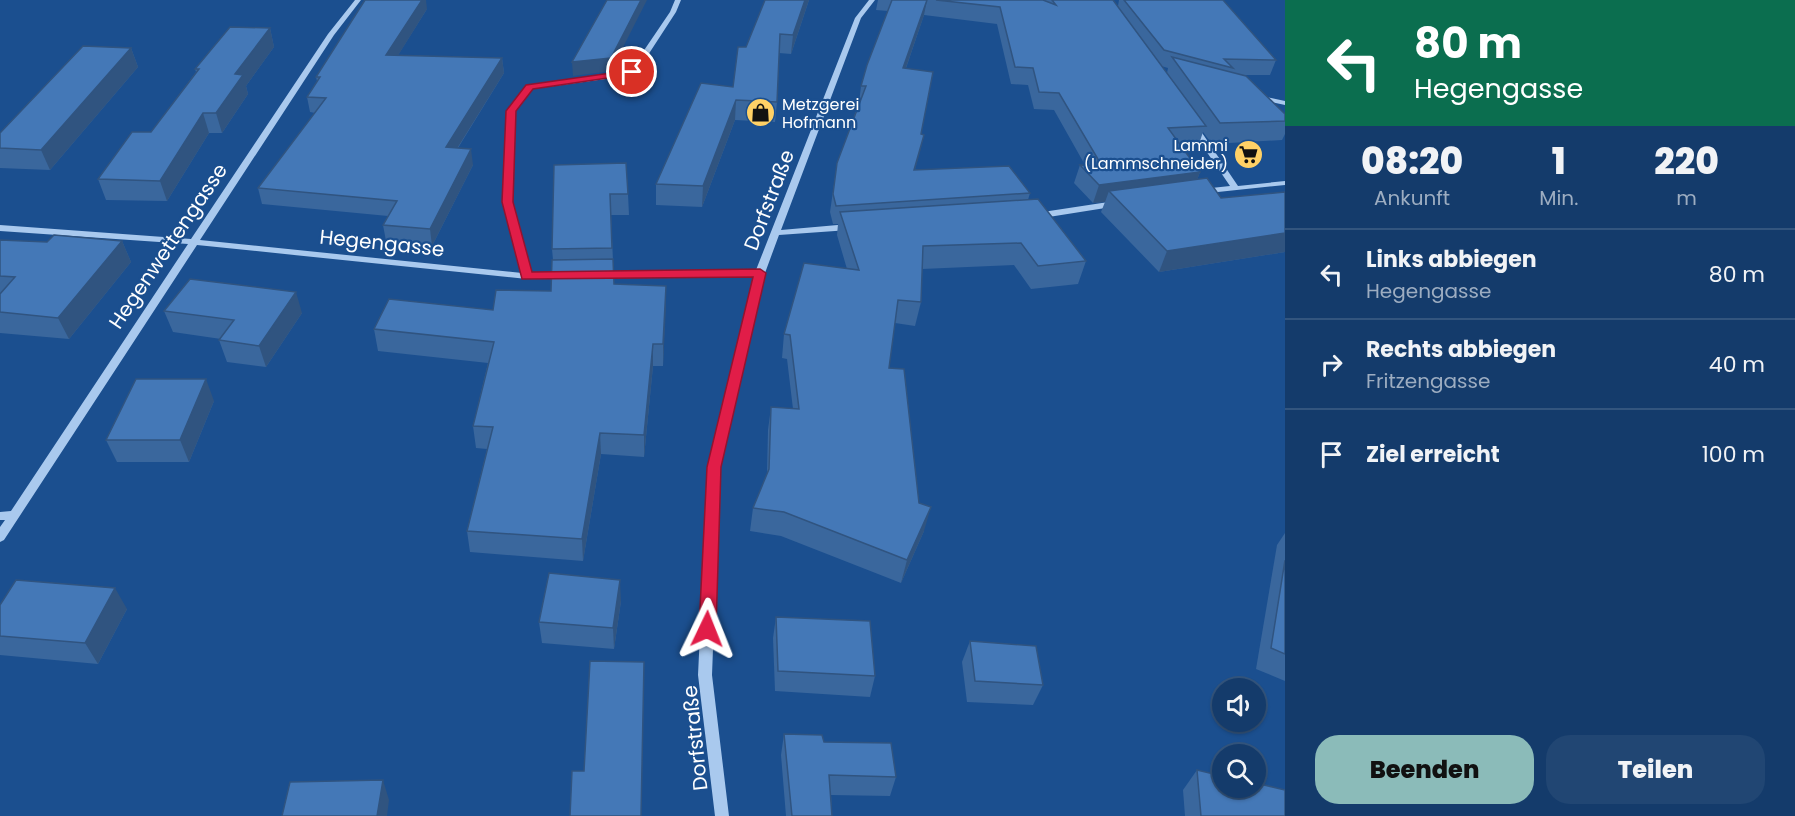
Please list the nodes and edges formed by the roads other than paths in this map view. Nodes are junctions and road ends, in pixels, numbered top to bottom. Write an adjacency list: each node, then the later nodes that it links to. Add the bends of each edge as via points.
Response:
1 (358, 0): 15 (street, Hegenwettengasse, via 331,34)
2 (678, 0): 18 (street, via 632,72 530,87 511,111 508,202)
3 (872, 0): 14 (street, Dorfstraße, via 858,18)
4 (1247, 93): 5 (street)
5 (1285, 103)
6 (1188, 118): 8 (street)
7 (1285, 183): 8 (street)
8 (1234, 187): 9 (street)
9 (1189, 194)
10 (1120, 204): 11 (street)
11 (1028, 217)
12 (854, 226): 14 (street)
13 (0, 228): 15 (street, Hegengasse)
14 (777, 233): 16 (street, Dorfstraße)
15 (195, 242): 18 (street, Hegengasse); 20 (street, Hegenwettengasse)
16 (760, 273): 17 (street); 22 (street, Dorfstraße, via 714,467 705,675)
17 (585, 275)
18 (527, 276): 19 (street, Hegengasse)
19 (573, 276)
20 (6, 515): 21 (street, Hegenwettengasse)
21 (0, 537)
22 (722, 816)

